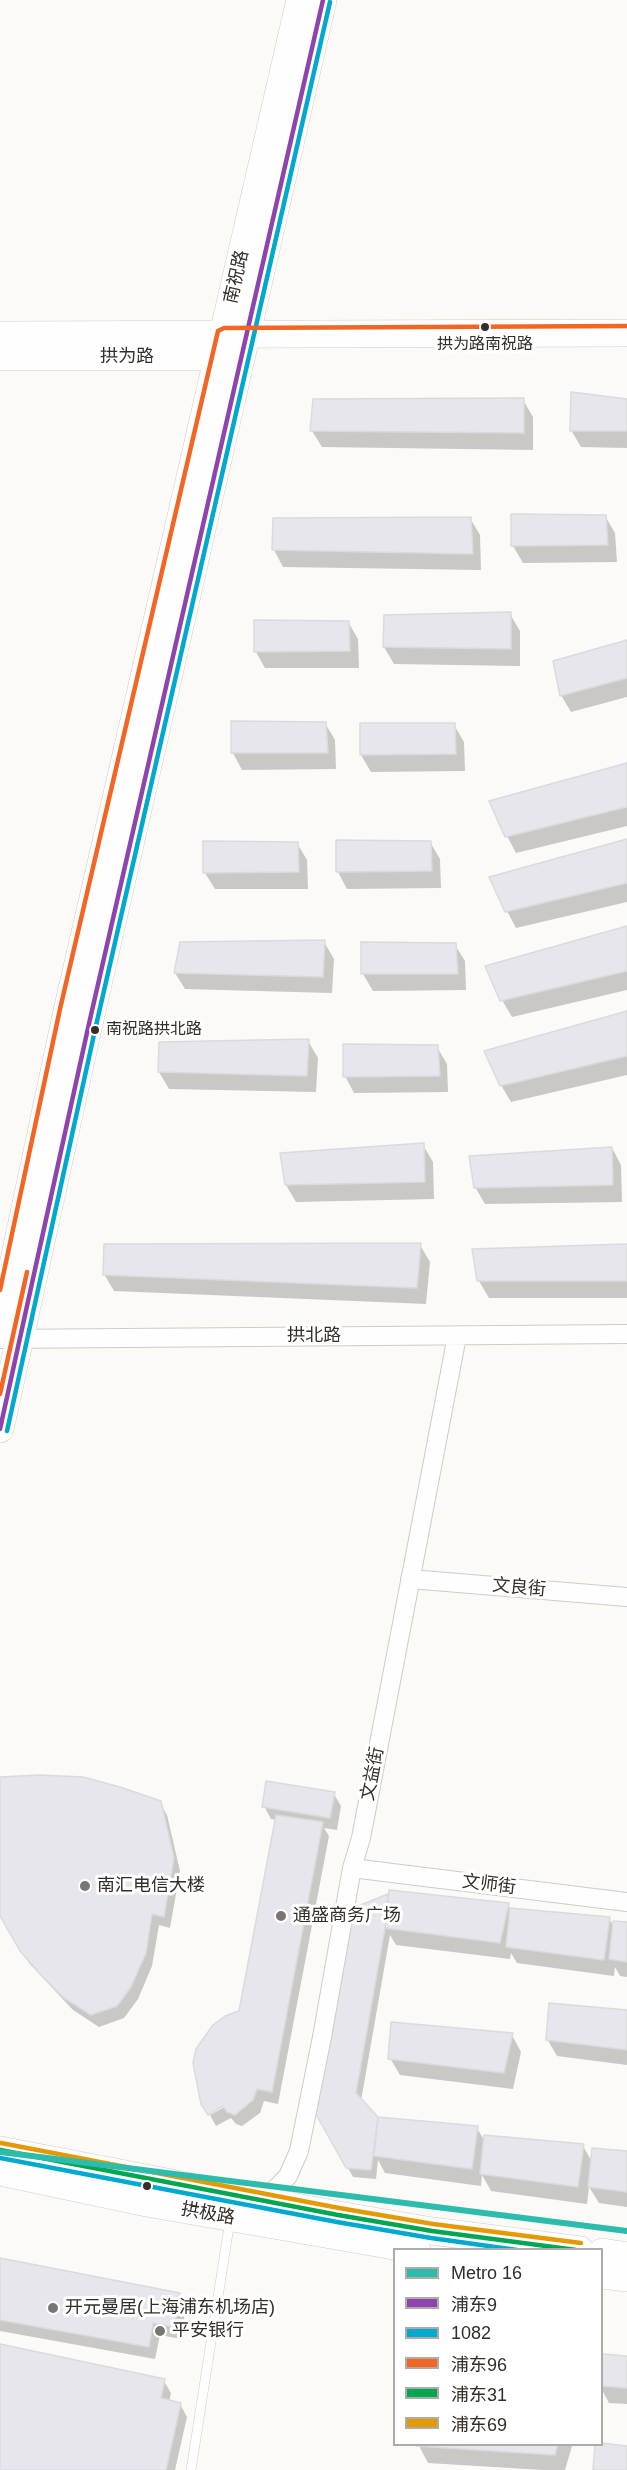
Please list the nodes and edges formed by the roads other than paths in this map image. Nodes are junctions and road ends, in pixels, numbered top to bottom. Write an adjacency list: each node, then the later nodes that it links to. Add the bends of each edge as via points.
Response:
1 (300, 0): 5 (main road, 南祝路)
2 (323, 0): 5 (main road, 南祝路)
3 (627, 333): 5 (main road, 拱为路)
4 (0, 335): 5 (main road, 拱为路)
5 (230, 342): 6 (main road, 拱为路); 7 (main road, 南祝路, via 88,1028); 7 (main road, 南祝路, via 67,1011)
6 (0, 357)
7 (7, 1334): 9 (street, 拱北路); 10 (main road, 南祝路)
8 (627, 1334): 9 (street, 拱北路)
9 (456, 1335): 11 (street, 文益街)
10 (0, 1429)
11 (410, 1579): 12 (street, 文良街); 13 (street, 文益街)
12 (627, 1597)
13 (352, 1868): 14 (street, 文师街); 17 (street, 文益街, via 299,2151 288,2176)
14 (627, 1902)
15 (0, 2150): 17 (main road, 拱极路)
16 (0, 2172): 18 (main road, 拱极路)
17 (264, 2201): 20 (main road, 拱极路, via 432,2231)
18 (231, 2218): 19 (main road, 拱极路); 25 (lane)
19 (405, 2248)
20 (564, 2248)
21 (603, 2252): 22 (main road)
22 (627, 2256)
23 (603, 2275): 24 (main road)
24 (627, 2278)
25 (191, 2470)

